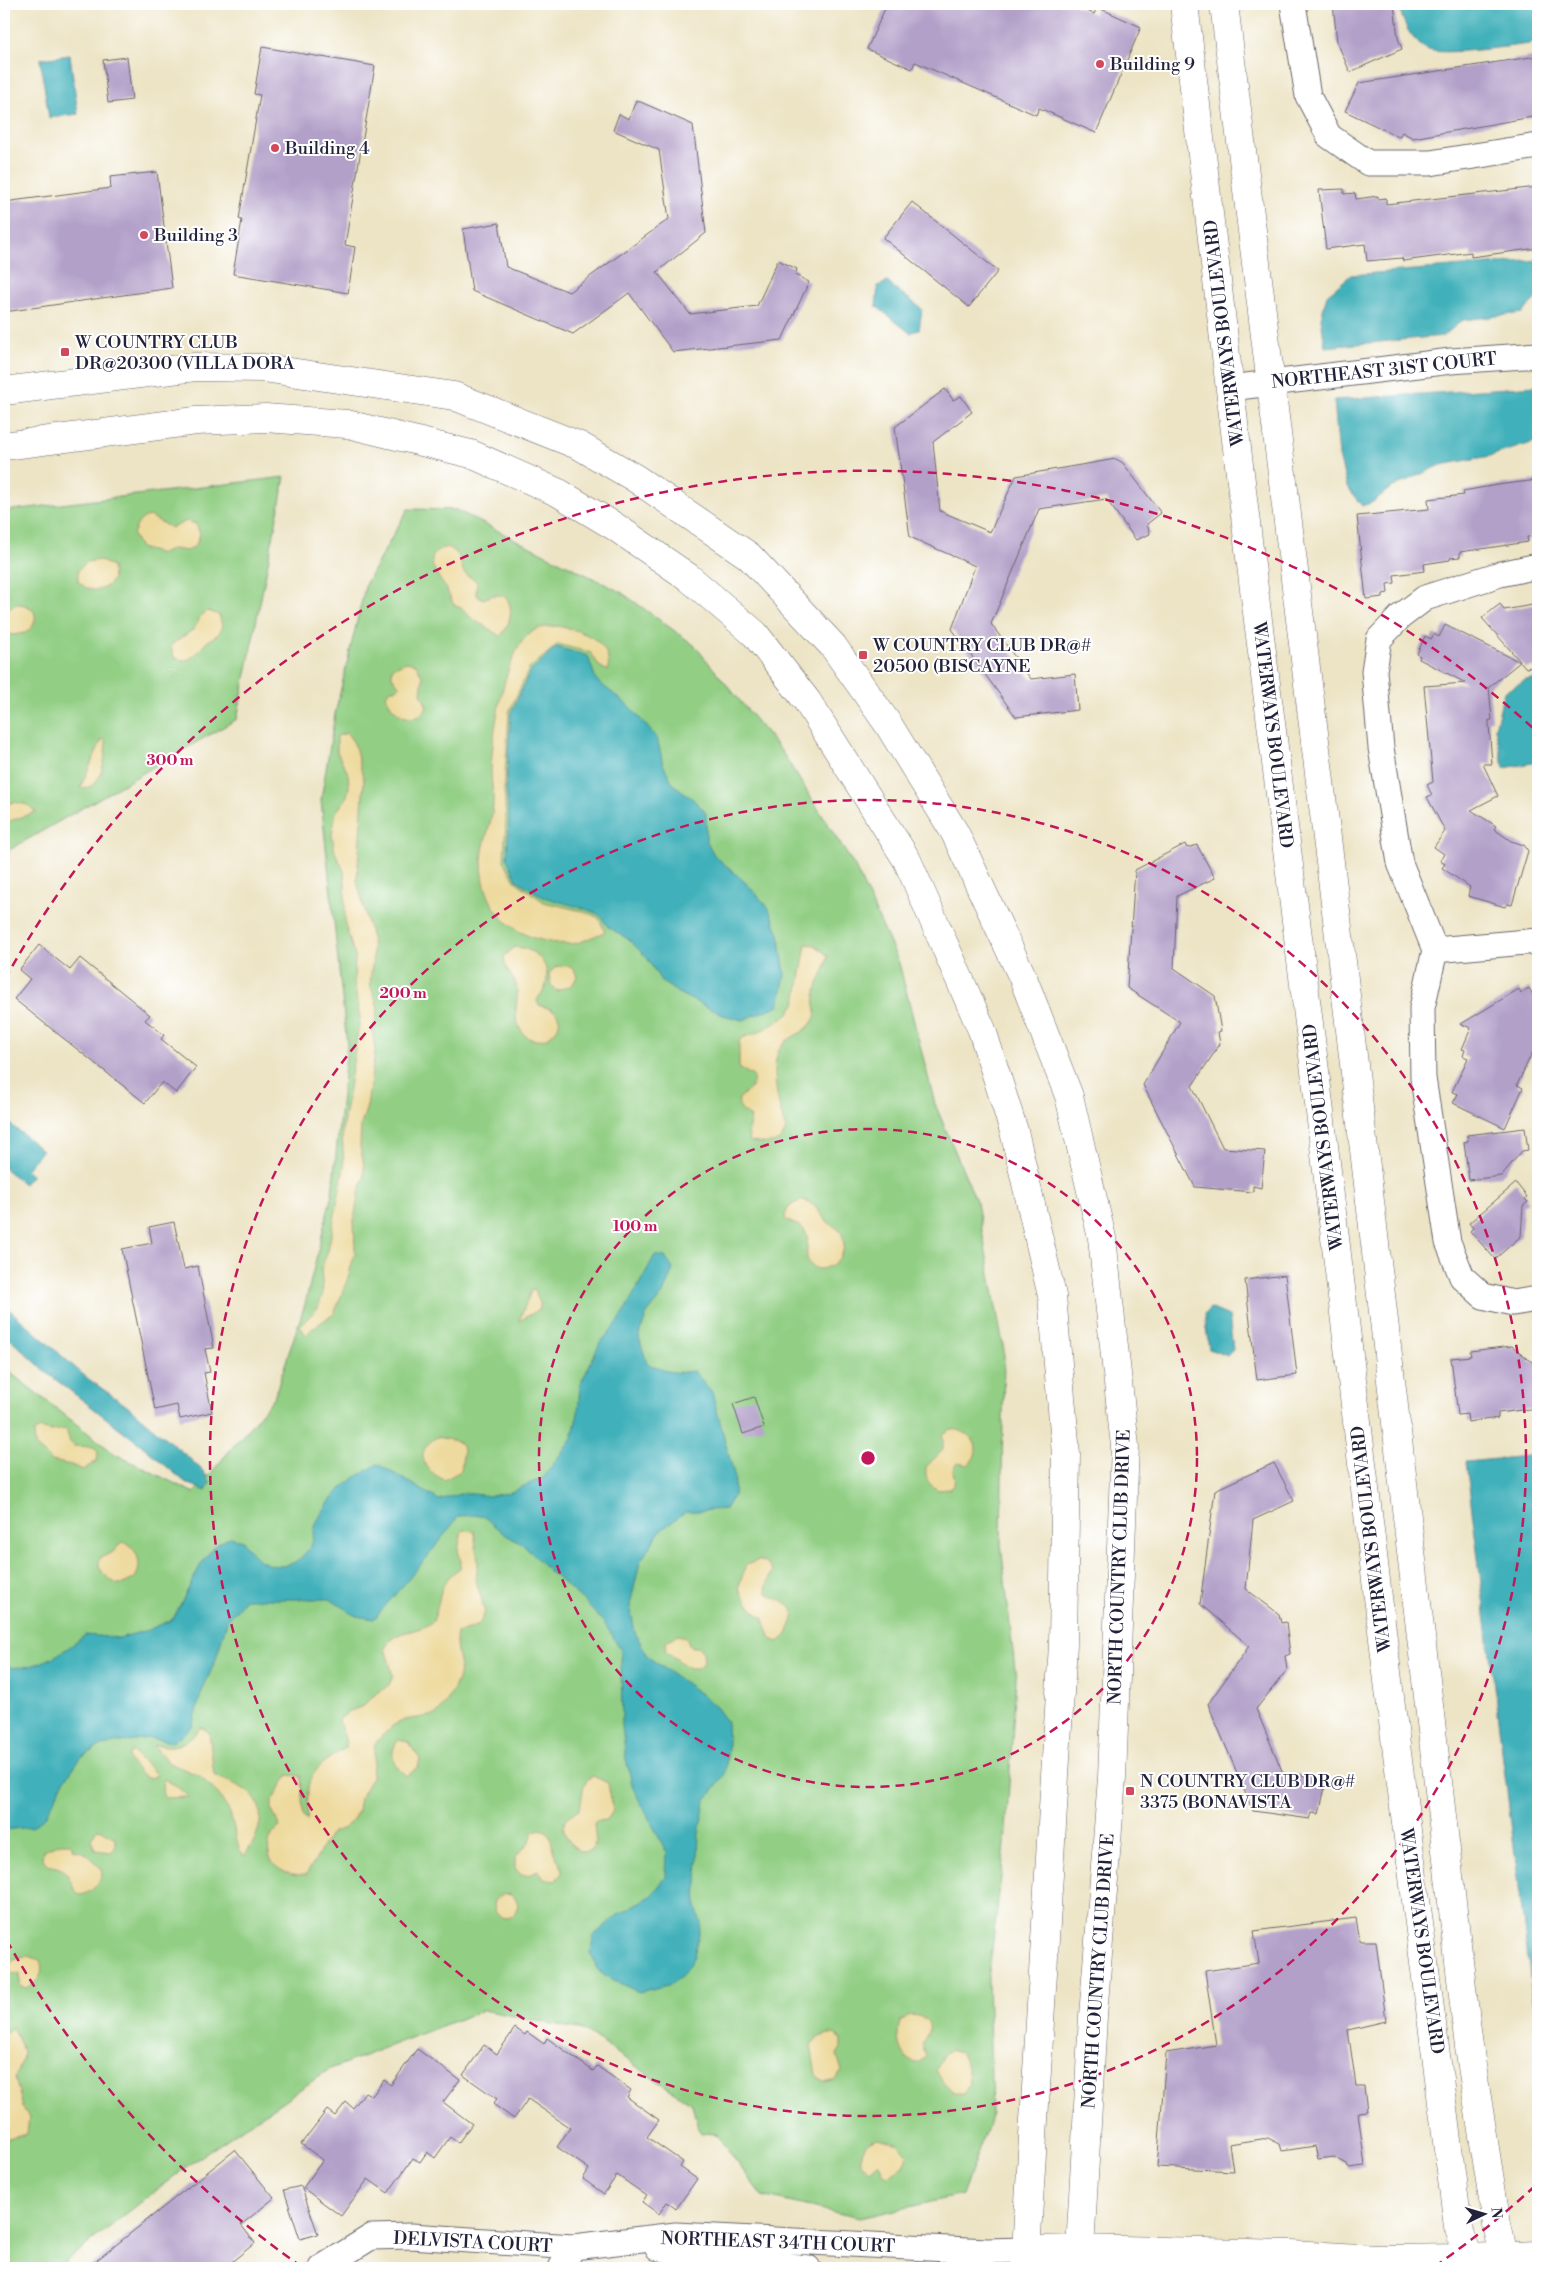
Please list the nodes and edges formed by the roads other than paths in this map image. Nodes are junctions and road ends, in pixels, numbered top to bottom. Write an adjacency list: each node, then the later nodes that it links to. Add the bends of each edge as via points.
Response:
1 (1184, 4): 7 (street, WATERWAYS BOULEVARD)
2 (1224, 4): 6 (street, WATERWAYS BOULEVARD)
3 (1293, 4): 4 (street, via 1308,96 1328,136 1368,163 1430,163)
4 (1538, 146)
5 (1538, 355): 6 (street, NORTHEAST 31ST COURT, via 1451,361)
6 (1271, 382): 7 (street, NORTHEAST 31ST COURT); 20 (street, WATERWAYS BOULEVARD, via 1469,2047)
7 (1230, 388): 19 (street, WATERWAYS BOULEVARD, via 1392,1714 1458,2226)
8 (4, 391): 17 (street, NORTH COUNTRY CLUB DRIVE, via 195,367 263,368 454,396 580,446 634,478 749,556 833,646 888,724 956,833 1023,978 1069,1096 1102,1238 1125,1446 1112,1778 1093,2016)
9 (4, 446): 18 (street, via 196,421 265,418 346,424 472,454 559,492 688,577 755,634 807,701 907,860 982,1030 1014,1131 1052,1296 1066,1454 1063,1644)
10 (1538, 566): 12 (street, via 1500,574 1425,598 1379,639 1374,671 1380,748 1400,863)
11 (1538, 941): 12 (street)
12 (1435, 950): 13 (street, via 1422,1008 1423,1078 1448,1242 1462,1277 1483,1296 1512,1303)
13 (1538, 1300)
14 (619, 2241): 16 (street, NORTHEAST 34TH COURT); 18 (street, NORTHEAST 34TH COURT, via 676,2235 987,2251); 22 (street, NORTHEAST 34TH COURT, via 729,2260)
15 (1538, 2255): 20 (street)
16 (568, 2258): 21 (street, DELVISTA COURT, via 411,2236 370,2237)
17 (1080, 2258): 18 (street); 19 (street, via 1291,2254)
18 (1026, 2259)
19 (1471, 2263): 20 (street)
20 (1506, 2263)
21 (321, 2268)
22 (808, 2268)

